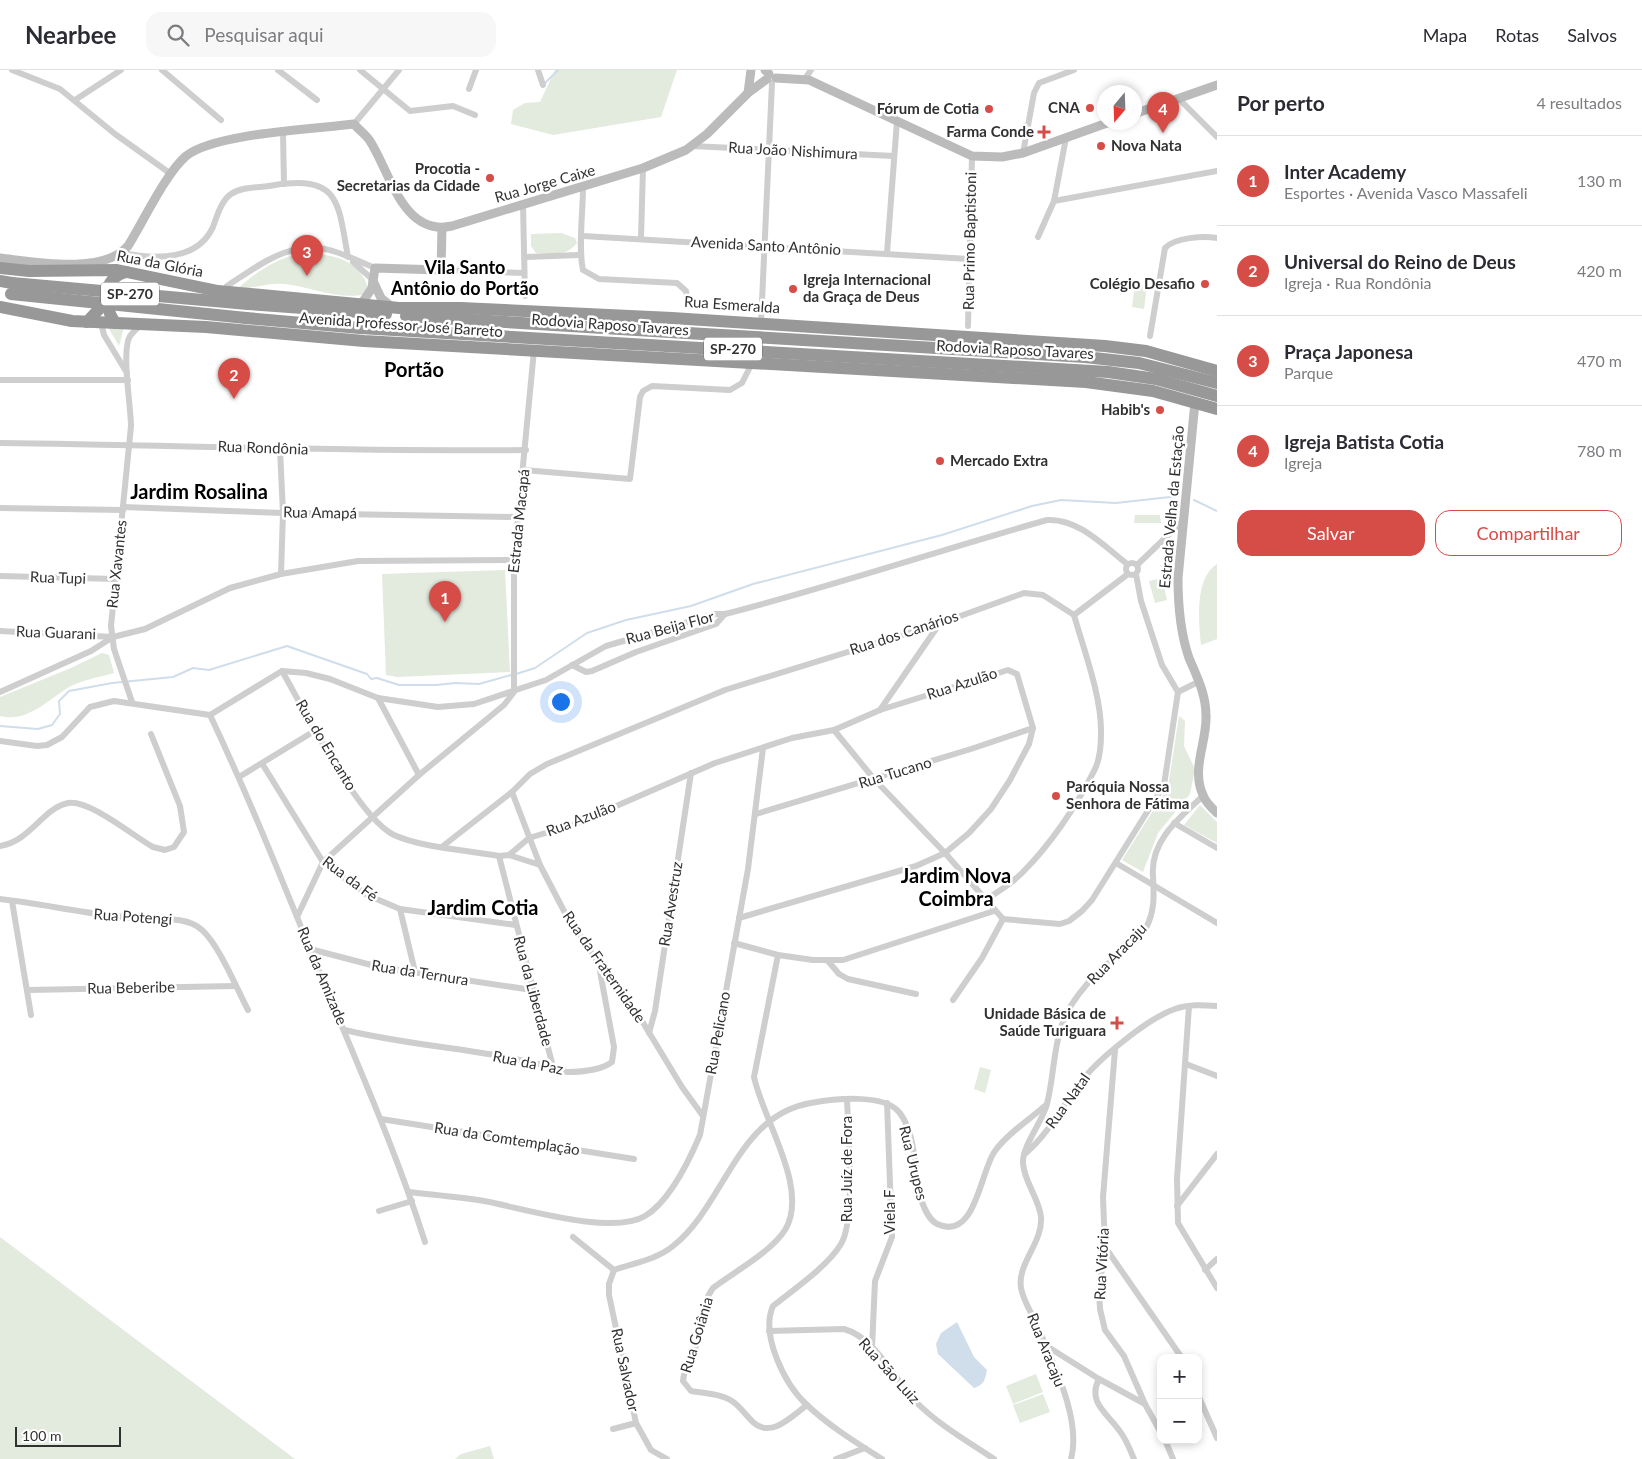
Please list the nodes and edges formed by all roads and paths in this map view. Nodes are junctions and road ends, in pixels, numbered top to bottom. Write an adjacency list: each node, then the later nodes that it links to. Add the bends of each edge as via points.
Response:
1 (12, 70): 20 (street, via 60,89)
2 (121, 70): 20 (street)
3 (162, 70): 24 (street)
4 (278, 70): 21 (street)
5 (360, 70): 17 (street)
6 (399, 70): 17 (street)
7 (476, 70): 16 (street)
8 (539, 70): 14 (street)
9 (751, 70): 18 (main road)
10 (811, 70): 13 (street)
11 (1074, 70): 33 (street, via 1039,83 1034,93)
12 (770, 77): 13 (main road); 18 (main road, Rua Jorge Caixe); 32 (street)
13 (804, 80): 25 (main road, via 854,99)
14 (543, 85)
15 (1217, 85): 19 (main road)
16 (469, 89)
17 (384, 90): 23 (street, via 410,111 453,106); 26 (street)
18 (748, 93): 31 (main road, Rua Jorge Caixe)
19 (1178, 98): 22 (main road); 29 (street)
20 (76, 100): 38 (street, via 115,134)
21 (317, 100)
22 (1142, 111)
23 (475, 115)
24 (221, 120)
25 (897, 122): 34 (street); 35 (main road)
26 (354, 124): 28 (main road); 43 (main road, via 370,140 405,208 423,222)
27 (1097, 127): 30 (main road)
28 (283, 133): 38 (main road, via 211,144 185,157); 39 (street)
29 (1217, 137)
30 (1066, 138): 33 (main road); 41 (street)
31 (692, 146): 32 (street, Rua João Nishimura); 36 (main road, Rua Jorge Caixe)
32 (769, 150): 34 (street, Rua João Nishimura); 48 (street)
33 (1023, 153): 35 (main road, via 1002,157)
34 (894, 156): 50 (street)
35 (972, 156): 55 (street, Rua Primo Baptistoni)
36 (643, 168): 40 (main road, Rua Jorge Caixe); 46 (street)
37 (1217, 171): 41 (street)
38 (171, 174): 49 (main road)
39 (284, 184): 49 (street, via 239,190 229,196 221,206 210,234 182,254 145,257); 54 (street, via 315,184 332,195 338,208)
40 (584, 188): 42 (main road, Rua Jorge Caixe); 44 (street)
41 (1054, 201): 45 (street)
42 (524, 204): 43 (main road, Rua Jorge Caixe); 52 (street)
43 (442, 228): 59 (main road)
44 (582, 236): 46 (street, Avenida Santo Antônio); 51 (street)
45 (1038, 237)
46 (641, 238): 48 (street, Avenida Santo Antônio)
47 (1217, 238): 78 (street, via 1188,239 1168,244 1165,248)
48 (764, 248): 50 (street, Avenida Santo Antônio); 76 (street)
49 (122, 253): 53 (main road, via 97,261 60,264)
50 (887, 253): 55 (street, Avenida Santo Antônio)
51 (580, 255): 52 (street); 67 (street, via 583,270 590,276 677,283 686,291)
52 (526, 257): 61 (street)
53 (0, 258)
54 (348, 258): 57 (street); 62 (street); 64 (street, via 326,250 297,248 268,259)
55 (969, 259): 77 (street, Rua Primo Baptistoni)
56 (0, 268): 58 (highway, Rua da Glória)
57 (376, 268): 59 (main road); 62 (main road)
58 (96, 270): 60 (highway, Rua da Glória); 70 (highway, via 101,284)
59 (441, 270): 61 (street)
60 (126, 272): 64 (highway, Rua da Glória); 74 (highway, via 114,276 109,284 109,312)
61 (524, 272): 65 (street)
62 (372, 279): 66 (main road, via 372,288); 69 (main road, via 381,298)
63 (6, 288): 79 (highway, Rodovia Raposo Tavares / SP-270, bridge); 86 (highway, Rodovia Raposo Tavares / SP-270, bridge, via 246,318 360,328 1108,372 1156,379)
64 (222, 289): 66 (highway, Avenida Professor José Barreto)
65 (524, 296)
66 (362, 303): 69 (highway, Avenida Professor José Barreto)
67 (688, 303)
68 (0, 307): 72 (highway, Avenida Professor José Barreto, via 54,319)
69 (392, 307): 71 (highway, Rua Esmeralda)
70 (100, 308): 72 (highway); 73 (highway)
71 (672, 318): 76 (highway, Rua Esmeralda); 79 (highway)
72 (87, 322): 73 (highway, Avenida Professor José Barreto)
73 (101, 323): 74 (highway, Avenida Professor José Barreto); 83 (street, Rua Xavantes, via 104,335)
74 (115, 323): 75 (highway, Avenida Professor José Barreto)
75 (144, 323): 80 (highway, Avenida Professor José Barreto, via 364,341); 83 (street, Rua Xavantes, via 130,337)
76 (761, 323): 82 (highway, Rua Esmeralda, via 1114,347 1146,351)
77 (968, 326)
78 (1150, 336)
79 (800, 340): 85 (highway, Rodovia Raposo Tavares / SP-270, via 1111,359)
80 (534, 350): 81 (highway, Avenida Professor José Barreto); 93 (street, Estrada Macapá)
81 (752, 362): 87 (highway, Avenida Professor José Barreto, via 1128,386); 94 (street, via 746,378 736,387 720,391 646,388 640,397 630,479)
82 (1217, 371)
83 (128, 376): 84 (street); 91 (street, Rua Xavantes, via 131,404)
84 (0, 380)
85 (1217, 383)
86 (1217, 396)
87 (1195, 402): 88 (highway); 89 (highway, Avenida Professor José Barreto); 99 (main road, Estrada Velha da Estação)
88 (1217, 405)
89 (1217, 410)
90 (0, 443): 91 (street, Rua Rondônia)
91 (129, 444): 92 (street, Rua Rondônia); 96 (street, Rua Xavantes)
92 (280, 449): 93 (street, Rua Rondônia, via 386,452); 97 (street)
93 (526, 450): 94 (street, Estrada Macapá)
94 (524, 470): 98 (street, Estrada Macapá)
95 (0, 508): 96 (street, Rua Amapá)
96 (123, 508): 97 (street, Rua Amapá); 107 (street, Rua Xavantes)
97 (283, 513): 98 (street, Rua Amapá); 103 (street)
98 (517, 516): 100 (street, Estrada Macapá)
99 (1183, 521): 102 (street); 115 (main road, Estrada Velha da Estação, via 1178,603 1189,657)
100 (514, 560): 103 (street, via 358,561); 117 (street, Estrada Macapá)
101 (1127, 564): 102 (street, via 1133,562); 104 (street); 108 (street, Rua Beija Flor, via 1083,531 1064,521 1047,520 870,571 803,594)
102 (1138, 565): 105 (street)
103 (281, 574): 112 (street, via 230,588 145,629)
104 (1128, 574): 105 (street); 109 (street)
105 (1136, 574): 118 (street, via 1141,601 1162,665)
106 (0, 576): 107 (street, Rua Tupi)
107 (116, 580): 112 (street, Rua Xavantes, via 111,626)
108 (725, 614): 113 (street, Rua Beija Flor, via 627,639); 113 (street, via 716,624 592,671)
109 (1074, 615): 110 (street, Rua dos Canários, via 1043,595 1024,593); 152 (street, via 1099,709 1099,756 1067,816 1037,855 1015,879)
110 (941, 622): 121 (street); 134 (street, Rua dos Canários, via 753,680 666,712 547,764 530,774)
111 (0, 631): 112 (street, Rua Guarani)
112 (113, 636): 116 (street, via 91,651); 120 (street, Rua Xavantes)
113 (572, 665): 117 (street, Rua Beija Flor, via 546,680)
114 (282, 671): 119 (street, via 330,679); 122 (street); 124 (street, Rua do Encanto)
115 (1200, 681): 118 (street); 135 (main road, Estrada Velha da Estação, via 1206,716 1198,775)
116 (0, 692)
117 (514, 692): 119 (street, via 438,707); 131 (street, Rua Beija Flor, via 504,705)
118 (1178, 692): 148 (street, via 1164,785)
119 (378, 698): 131 (street)
120 (132, 702): 122 (street); 127 (street, via 114,701 90,707 62,737 47,745)
121 (880, 710): 123 (street, Rua Azulão, via 1008,670 1017,674); 125 (street, Rua Azulão)
122 (210, 714): 132 (street, Rua da Amizade)
123 (1033, 728): 133 (street, Rua Tucano); 144 (street, via 1029,744 991,809)
124 (316, 730): 129 (street); 138 (street, Rua do Encanto, via 353,793)
125 (834, 730): 128 (street, Rua Azulão, via 792,738); 133 (street)
126 (151, 734): 141 (street, via 180,806 184,832 174,847 165,850 153,847 80,803 54,808 16,841)
127 (0, 741)
128 (763, 748): 130 (street, Rua Azulão); 137 (street, Rua Pelicano)
129 (263, 765): 132 (street); 147 (street, Rua da Fé)
130 (691, 773): 140 (street, Rua Azulão, via 575,824); 175 (street, Rua Avestruz)
131 (419, 776): 138 (street, Rua Beija Flor)
132 (239, 777): 156 (street, Rua da Amizade)
133 (874, 779): 137 (street, Rua Tucano); 144 (street)
134 (512, 792): 140 (street, Rua da Fraternidade); 142 (street, Rua dos Canários)
135 (1203, 796): 136 (main road, Estrada Velha da Estação); 139 (street, Rua Aracaju)
136 (1217, 813)
137 (756, 814): 157 (street, Rua Pelicano)
138 (372, 818): 142 (street, via 393,834); 147 (street, Rua Beija Flor)
139 (1174, 823): 143 (street); 150 (street, Rua Aracaju, via 1158,848)
140 (529, 838): 145 (street, Rua Azulão); 149 (street, Rua da Fraternidade)
141 (0, 846)
142 (443, 846): 146 (street)
143 (1217, 848)
144 (946, 853): 152 (street); 157 (street, via 916,866)
145 (509, 855): 146 (street); 149 (street)
146 (499, 856): 160 (street, Rua da Liberdade)
147 (323, 862): 154 (street, Rua da Fé, via 367,895); 156 (street, Rua Beija Flor)
148 (1116, 863): 150 (street); 158 (street, via 1092,900 1070,921 1048,925)
149 (540, 865): 165 (street, Rua da Fraternidade, via 564,911)
150 (1154, 884): 159 (street); 186 (street, Rua Aracaju, via 1152,916 1145,930 1099,971 1065,1015 1056,1038)
151 (0, 899): 153 (street, Rua Potengi)
152 (985, 900): 155 (street)
153 (12, 901): 167 (street, Rua Potengi, via 105,916 175,920 191,924 210,939); 168 (street)
154 (400, 909): 160 (street, Rua da Fé); 166 (street)
155 (994, 911): 158 (street); 164 (street, via 861,955)
156 (297, 917): 162 (street, Rua da Amizade)
157 (739, 918): 161 (street, Rua Pelicano)
158 (1003, 919): 171 (street, via 982,958)
159 (1217, 923)
160 (516, 925): 169 (street, Rua da Liberdade)
161 (734, 943): 163 (street); 187 (street, Rua Pelicano)
162 (310, 949): 166 (street, Rua da Ternura, via 379,967); 178 (street, Rua da Amizade)
163 (778, 955): 164 (street); 189 (street, via 754,1077)
164 (828, 961): 170 (street, via 839,974 848,978)
165 (598, 964): 177 (street, Rua da Fraternidade); 182 (street, Rua da Paz, via 614,1047 612,1062 576,1072)
166 (415, 972): 169 (street, Rua da Ternura)
167 (235, 986): 168 (street, Rua Beberibe); 174 (street, Rua Potengi)
168 (28, 990): 176 (street)
169 (532, 990): 182 (street, Rua da Liberdade)
170 (916, 994)
171 (953, 1000)
172 (1189, 1006): 173 (street, Rua Natal); 180 (street, Rua Natal, via 1174,1009 1153,1021); 181 (street)
173 (1217, 1006)
174 (248, 1010)
175 (655, 1011): 177 (street, via 644,1018); 179 (street, Rua Avestruz)
176 (31, 1015)
177 (639, 1016): 179 (street, Rua da Fraternidade)
178 (345, 1030): 182 (street, Rua da Paz); 188 (street, Rua da Amizade)
179 (649, 1034): 187 (street, Rua da Fraternidade)
180 (1115, 1050): 191 (street, Rua Natal, via 1094,1065 1043,1136); 199 (street, Rua Vitória, via 1103,1197)
181 (1186, 1064): 183 (street); 195 (street)
182 (553, 1067)
183 (1217, 1076)
184 (846, 1100): 185 (street); 189 (street, via 810,1103); 204 (street, Rua Juíz de Fora, via 848,1227 830,1258 773,1306 769,1314)
185 (887, 1103): 186 (street, Rua Urupes, via 899,1112 907,1127 919,1189 928,1216 946,1227 957,1226 973,1209 986,1167 996,1148); 206 (street, Viela F, via 892,1237 875,1281)
186 (1047, 1105): 191 (street, Rua Aracaju)
187 (703, 1116): 193 (street, Rua Pelicano, via 700,1135 683,1171 654,1210 633,1221 618,1223 561,1218 470,1199)
188 (381, 1119): 192 (street, Rua da Comtemplação); 193 (street, Rua da Amizade)
189 (768, 1121): 201 (street, via 751,1140 701,1215 674,1246 658,1256); 211 (street, Rua Goiânia, via 788,1172 793,1200 791,1216 774,1243 713,1288 707,1296 699,1336 683,1381 691,1391 723,1396 733,1402 761,1428 777,1427)
190 (1217, 1154): 195 (street)
191 (1023, 1156): 205 (street, Rua Aracaju, via 1025,1174 1038,1202 1041,1218 1038,1236 1020,1280)
192 (634, 1160)
193 (409, 1192): 194 (street, Rua da Amizade)
194 (412, 1201): 196 (street); 198 (street, Rua da Amizade)
195 (1177, 1206): 202 (street, via 1178,1222)
196 (379, 1211)
197 (573, 1237): 201 (street)
198 (425, 1242)
199 (1105, 1247): 207 (street); 210 (street, Rua Vitória, via 1098,1290 1100,1309 1106,1330 1124,1356)
200 (1217, 1260): 202 (street)
201 (614, 1270): 212 (street, Rua Salvador, via 609,1284 610,1295)
202 (1205, 1270): 203 (street)
203 (1217, 1288)
204 (769, 1331): 206 (street, Rua São Luiz, via 844,1329 854,1332); 211 (street, Rua Juíz de Fora, via 776,1357)
205 (1045, 1345): 208 (street); 222 (street, Rua Aracaju, via 1073,1419 1075,1437)
206 (872, 1348): 221 (street, Rua São Luiz, via 936,1420)
207 (1179, 1354)
208 (1099, 1379): 210 (street); 223 (street, via 1094,1396 1119,1430)
209 (1200, 1399): 215 (street)
210 (1145, 1404): 213 (street, Rua Vitória)
211 (807, 1405): 217 (street, Rua Juíz de Fora)
212 (636, 1423): 214 (street); 218 (street, Rua Salvador, via 652,1450)
213 (1157, 1426)
214 (613, 1429)
215 (1217, 1438)
216 (1167, 1444): 224 (street)
217 (866, 1448): 219 (street); 220 (street, Rua Juíz de Fora)
218 (667, 1459)
219 (836, 1459)
220 (882, 1459)
221 (994, 1459)
222 (1071, 1459)
223 (1134, 1459)
224 (1173, 1459)

